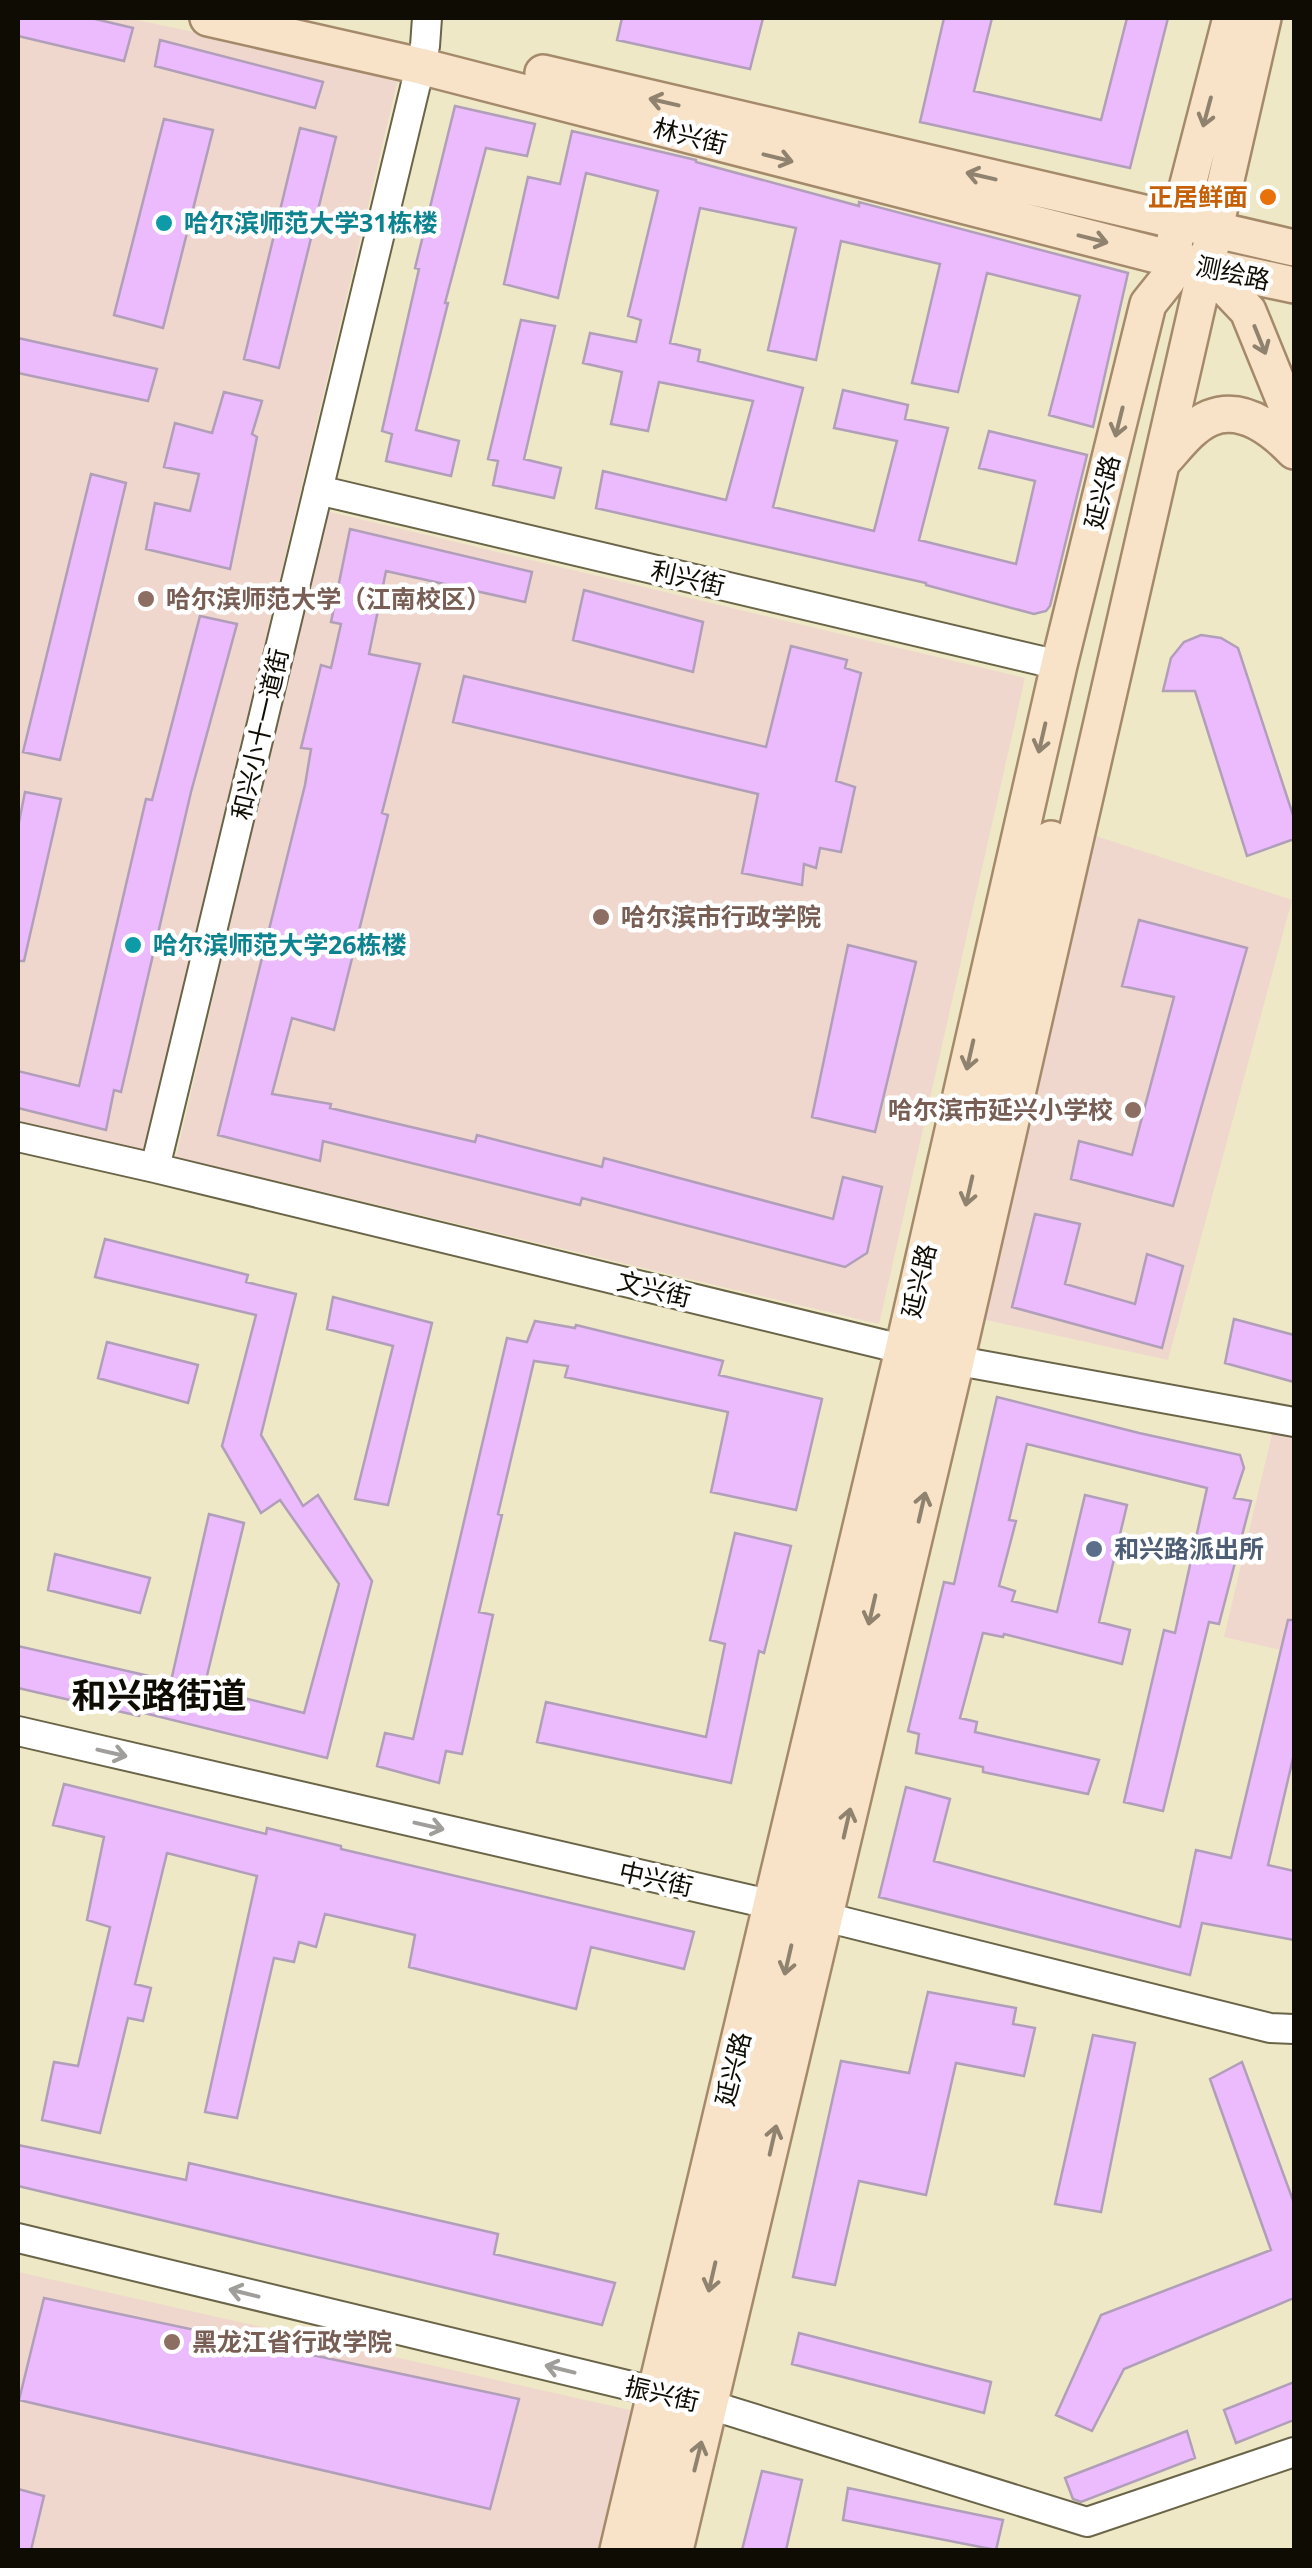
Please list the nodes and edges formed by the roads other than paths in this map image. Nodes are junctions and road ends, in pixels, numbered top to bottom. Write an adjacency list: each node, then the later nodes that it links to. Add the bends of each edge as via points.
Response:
1 (208, 18): 5 (main road, 林兴街)
2 (304, 18): 5 (main road, 林兴街)
3 (1231, 18): 6 (main road, 延兴路, one-way to 6)
4 (1263, 18): 7 (main road, 延兴路)
5 (424, 43): 6 (main road, 林兴街, one-way to 5); 10 (main road, 林兴街, one-way to 10); 15 (street, 和兴小十一道街)
6 (1178, 223): 7 (main road, 测绘路); 10 (main road, 延兴路)
7 (1214, 230): 8 (main road, 测绘路); 9 (main road, 延兴路)
8 (1294, 248)
9 (1207, 268): 10 (main road, 测绘路); 11 (main road, 测绘路); 12 (main road, one-way to 12, via 1248,310); 14 (main road, 延兴路)
10 (1170, 269): 16 (main road, 延兴路, one-way to 16, via 1148,304); 19 (main road, one-way to 19, via 1175,308)
11 (1294, 286)
12 (1294, 424)
13 (1294, 451): 14 (main road, via 1262,423 1226,415 1197,426)
14 (1162, 462): 19 (main road, 延兴路)
15 (318, 490): 16 (street, 利兴街); 18 (street, 和兴小十一道街)
16 (1059, 666): 19 (main road, 延兴路, one-way to 19)
17 (18, 1137): 18 (street, 文兴街)
18 (156, 1168): 19 (street, 文兴街)
19 (930, 1356): 20 (street, 文兴街); 22 (main road, 延兴路); 22 (main road, 延兴路, one-way to 19)
20 (1294, 1422)
21 (18, 1730): 22 (street, 中兴街, one-way to 22)
22 (799, 1912): 23 (street, 中兴街); 25 (main road, 延兴路); 25 (main road, 延兴路, one-way to 22)
23 (1294, 2029)
24 (18, 2238): 25 (street, 振兴街, one-way to 24)
25 (683, 2399): 26 (street, 振兴街, via 1087,2522); 27 (main road, 延兴路); 28 (main road); 29 (main road, 延兴路, one-way to 25)
26 (1294, 2452)
27 (618, 2550)
28 (647, 2550)
29 (674, 2550)

